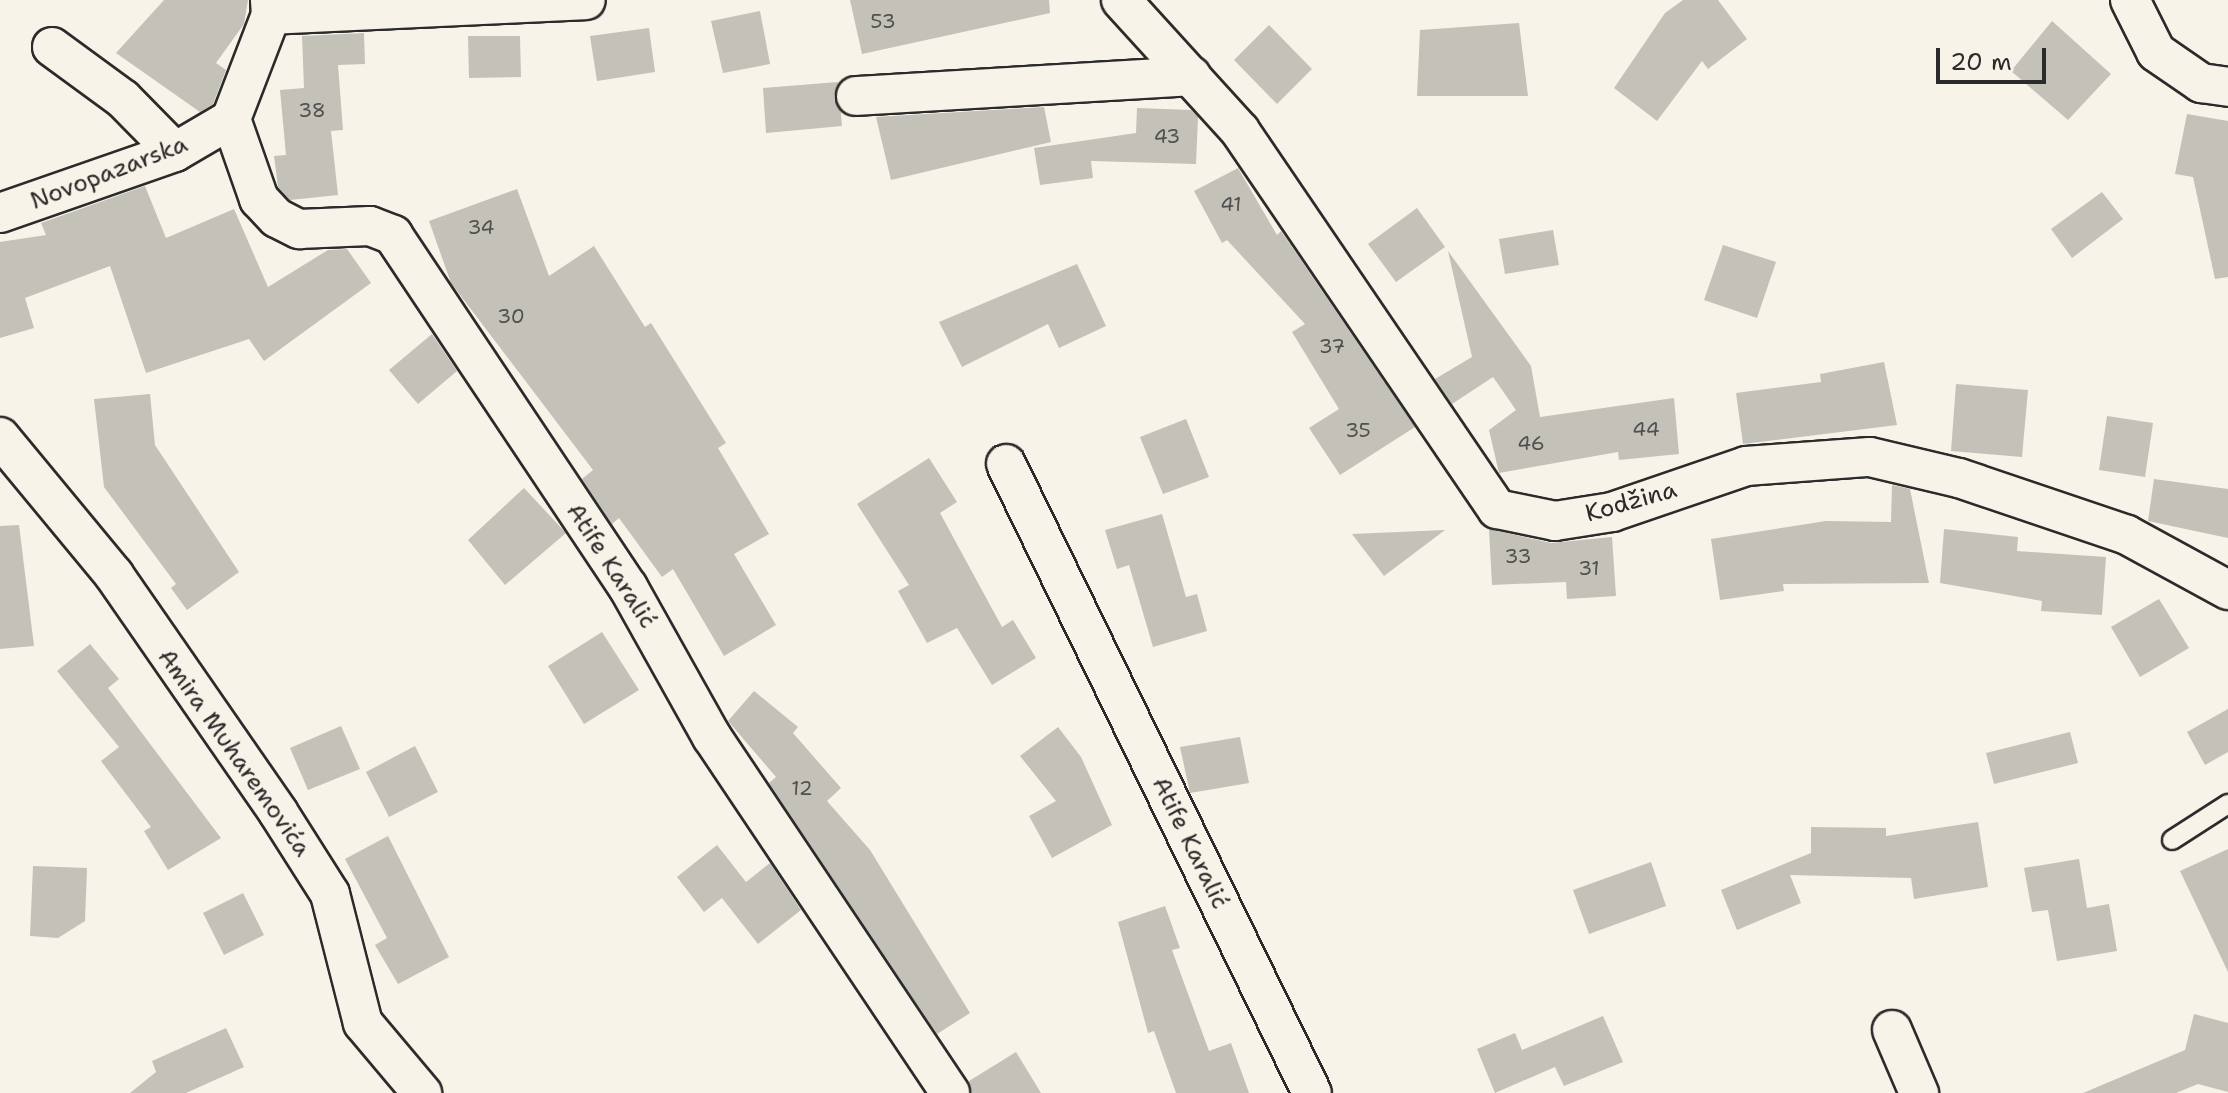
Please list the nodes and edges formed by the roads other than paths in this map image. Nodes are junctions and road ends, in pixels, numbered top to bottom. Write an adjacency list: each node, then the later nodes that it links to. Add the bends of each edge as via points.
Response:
1 (586, 0): 4 (street)
2 (1121, 0): 6 (street, Kodžina)
3 (2130, 0): 7 (street, via 2156,52 2201,83)
4 (270, 8): 9 (street)
5 (52, 47): 10 (street, via 123,99)
6 (1191, 76): 8 (street); 14 (street, Kodžina, via 1240,131 1506,514 1555,521 1612,512 1746,466 1870,457 1959,478 2127,535)
7 (2228, 87)
8 (856, 96)
9 (231, 119): 10 (street, Novopazarska); 19 (street, Atife Karalić, via 259,199 277,218 299,229 370,226 393,235 628,587 712,737)
10 (175, 152): 11 (street, Novopazarska)
11 (0, 213)
12 (0, 437): 18 (street, Amira Muharemovića, via 114,575 278,812 330,894 363,1023)
13 (1006, 464): 20 (street, Atife Karalić)
14 (2228, 590)
15 (2228, 804): 16 (lane)
16 (2172, 840)
17 (1892, 1030): 21 (street)
18 (422, 1093)
19 (950, 1093)
20 (1312, 1093)
21 (1919, 1093)

